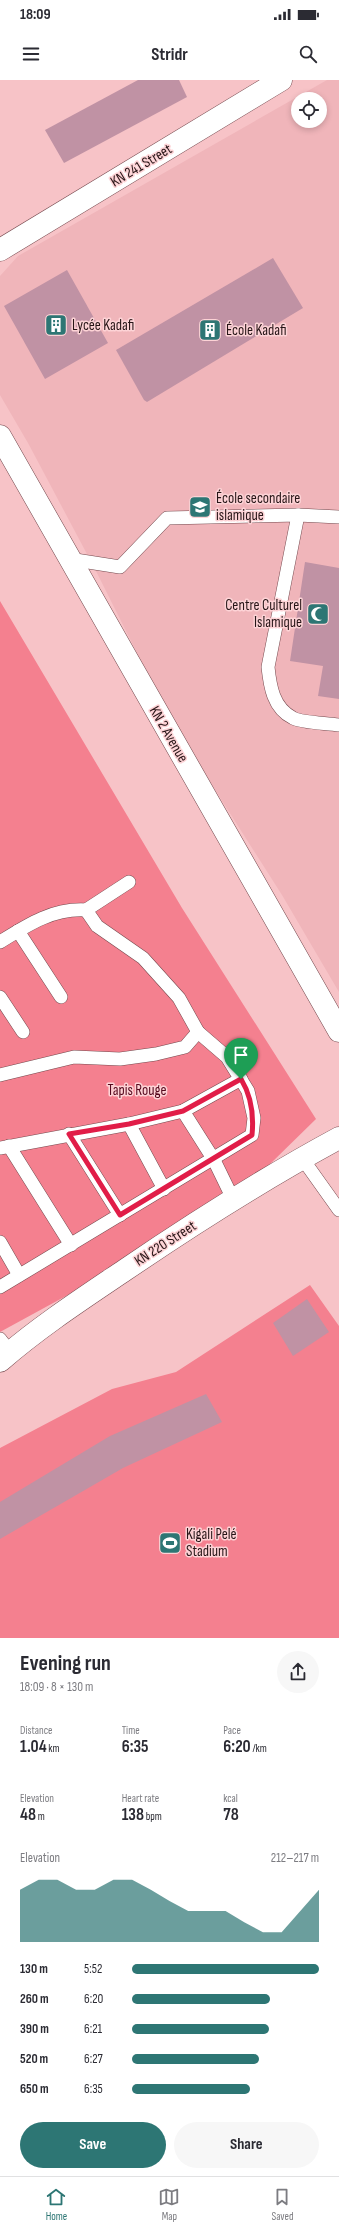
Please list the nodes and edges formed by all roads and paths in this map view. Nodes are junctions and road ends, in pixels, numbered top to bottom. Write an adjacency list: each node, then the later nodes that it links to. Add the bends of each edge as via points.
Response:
1 (281, 80): 2 (street, KN 241 Street)
2 (0, 250)
3 (0, 436): 6 (street, KN 2 Avenue)
4 (298, 515): 5 (lane); 6 (lane, via 168,518 120,567); 7 (lane, via 268,667 270,690 279,706 293,718)
5 (339, 517)
6 (69, 559): 14 (street, KN 2 Avenue)
7 (339, 725)
8 (129, 882): 9 (lane)
9 (86, 910): 10 (lane, via 70,909 33,921); 16 (lane, via 97,926 143,958 179,998)
10 (18, 931): 11 (lane); 13 (lane)
11 (0, 942)
12 (0, 997): 15 (lane)
13 (61, 997)
14 (339, 1031)
15 (23, 1032)
16 (198, 1032): 17 (lane, via 185,1047 156,1054 120,1059 74,1057); 18 (lane, via 227,1057)
17 (0, 1075)
18 (241, 1079): 19 (lane); 25 (lane, via 248,1091 254,1118 252,1135)
19 (183, 1111): 20 (lane); 25 (lane)
20 (129, 1124): 21 (lane); 26 (lane)
21 (69, 1134): 23 (lane); 29 (lane)
22 (339, 1138): 24 (street, KN 220 Street)
23 (5, 1147): 31 (lane)
24 (302, 1158): 27 (street, KN 220 Street); 28 (lane)
25 (214, 1160): 26 (lane); 27 (lane)
26 (164, 1189): 29 (lane)
27 (233, 1199): 34 (street, KN 220 Street)
28 (339, 1210)
29 (120, 1215): 31 (lane)
30 (0, 1242): 32 (lane)
31 (70, 1244): 32 (lane)
32 (19, 1275): 33 (lane)
33 (0, 1287)
34 (3, 1351)

